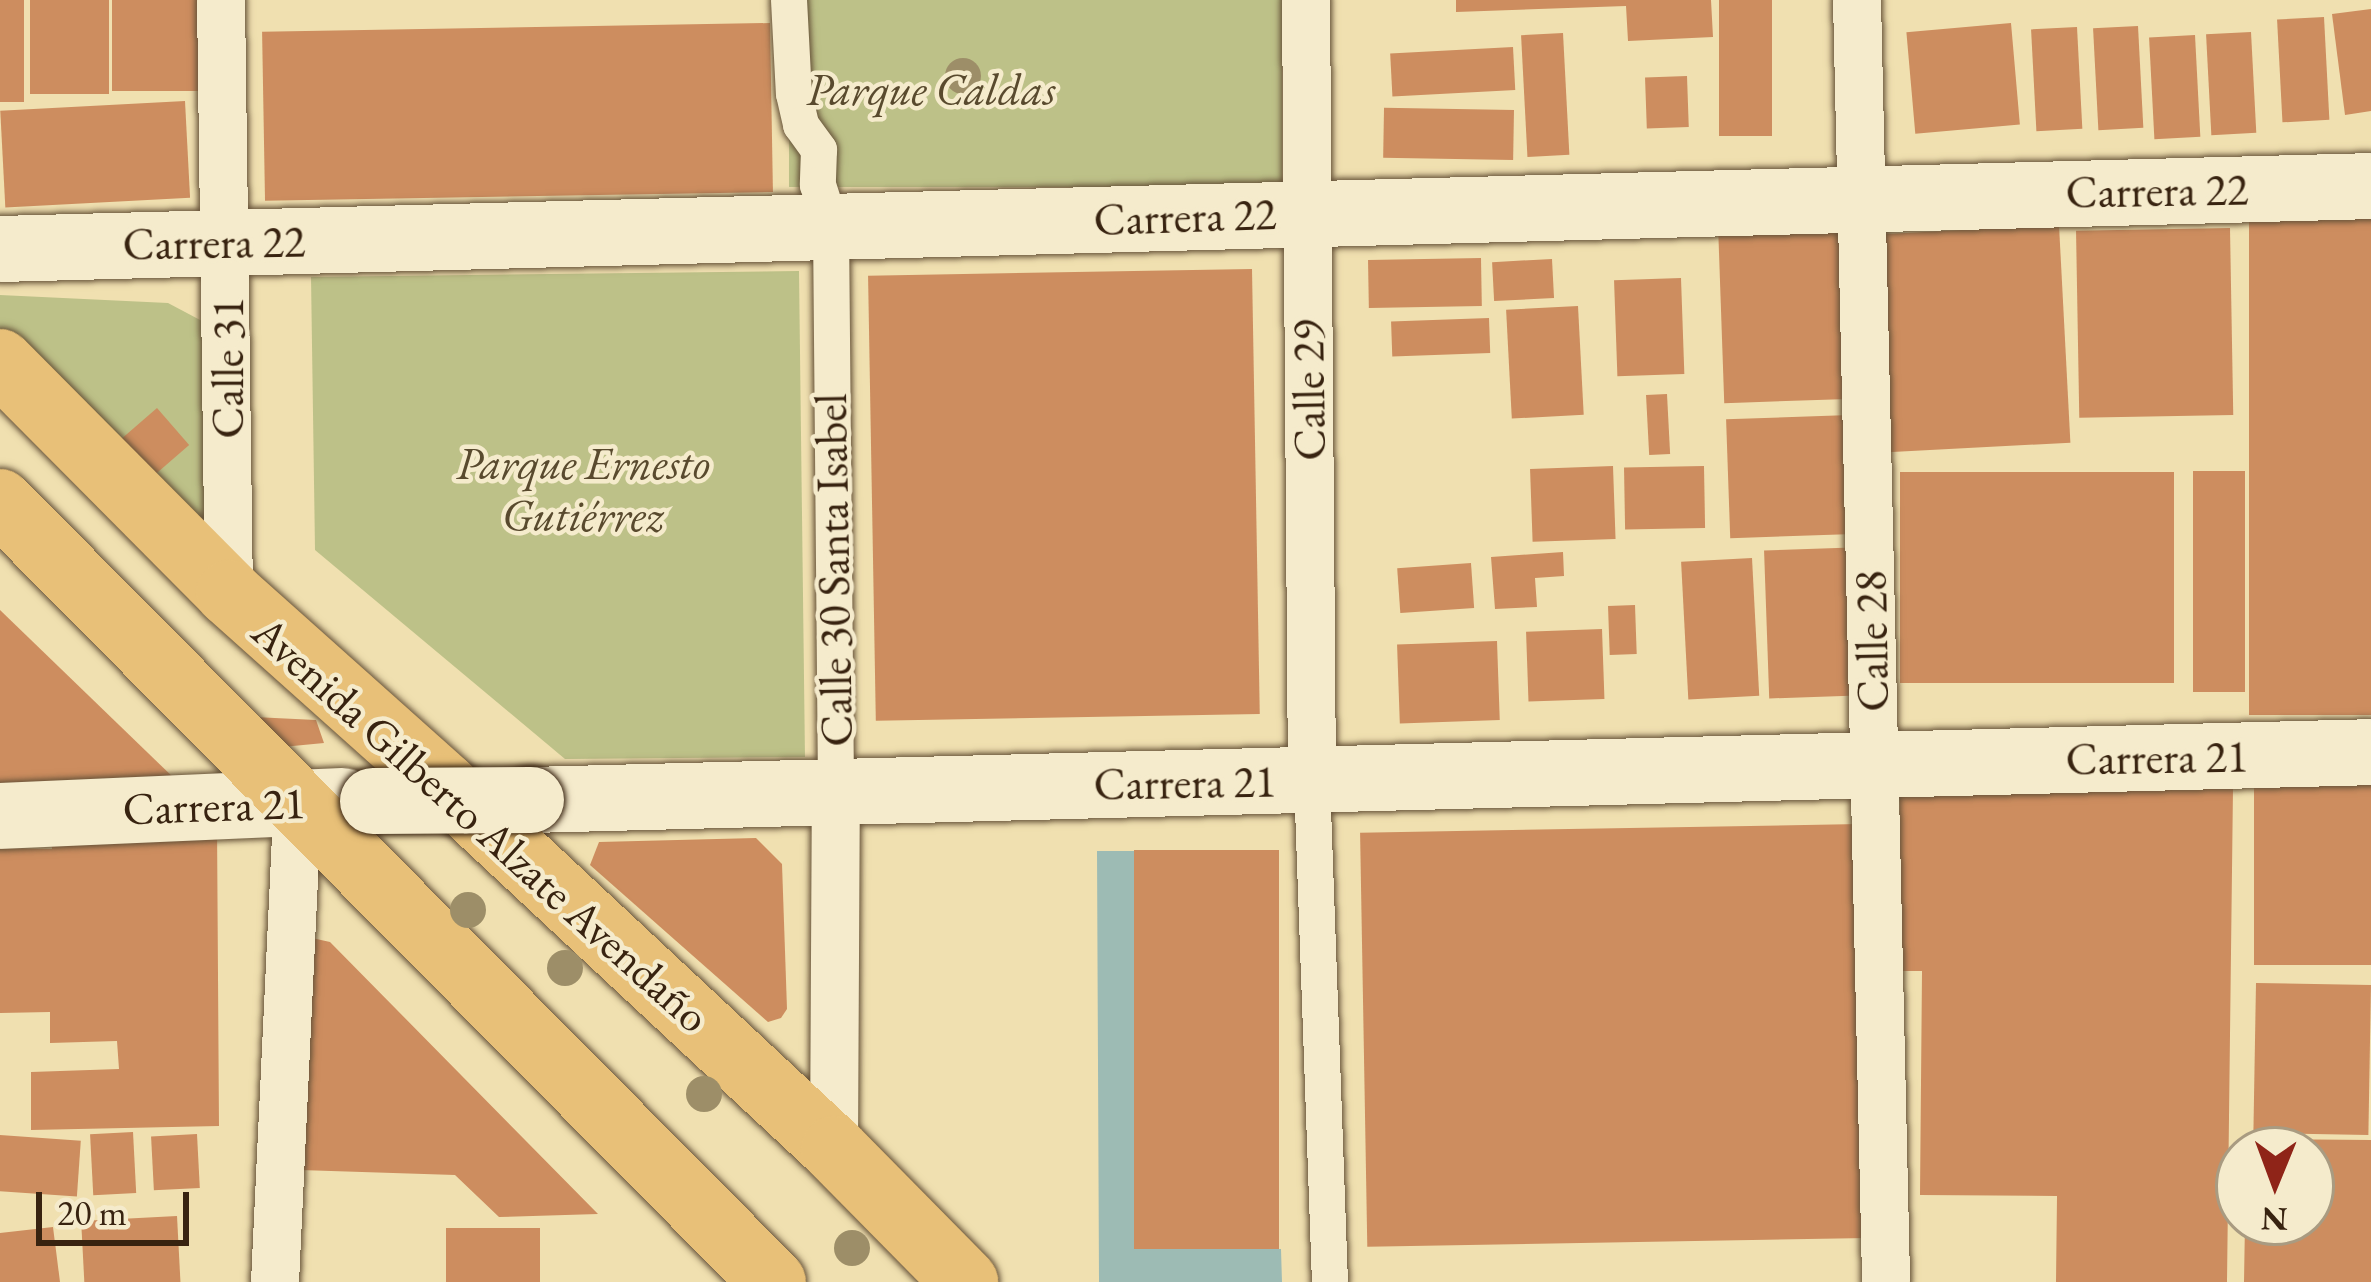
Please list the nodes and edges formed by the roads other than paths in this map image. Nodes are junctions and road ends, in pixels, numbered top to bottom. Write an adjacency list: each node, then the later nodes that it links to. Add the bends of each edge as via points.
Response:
1 (221, 0): 9 (street, Calle 31)
2 (789, 0): 8 (street, Calle 30 Santa Isabel, via 794,94 801,125 819,149 818,185)
3 (1306, 0): 7 (street, Calle 29)
4 (1857, 0): 6 (street, Calle 28)
5 (2371, 186): 6 (main road, Carrera 22)
6 (1862, 199): 7 (main road, Carrera 22); 15 (street, Calle 28)
7 (1307, 214): 8 (main road, Carrera 22); 16 (street, Calle 29)
8 (831, 226): 9 (main road, Carrera 22); 17 (street, Calle 30 Santa Isabel)
9 (228, 243): 10 (main road, Carrera 22); 13 (street, Calle 31)
10 (0, 248)
11 (0, 362): 13 (main road, Avenida Gilberto Alzate Avendaño)
12 (0, 502): 18 (main road)
13 (229, 593): 20 (main road, Avenida Gilberto Alzate Avendaño)
14 (2371, 752): 15 (main road, Carrera 21)
15 (1874, 765): 16 (main road, Carrera 21); 25 (street, Calle 28)
16 (1312, 780): 17 (main road, Carrera 21); 24 (street)
17 (836, 792): 18 (main road, Carrera 21, bridge); 20 (street, Calle 30 Santa Isabel)
18 (298, 802): 19 (main road, Carrera 21); 22 (street); 23 (main road)
19 (0, 816)
20 (834, 1149): 21 (main road, Avenida Gilberto Alzate Avendaño)
21 (961, 1271)
22 (275, 1282)
23 (773, 1282)
24 (1330, 1282)
25 (1886, 1282)

